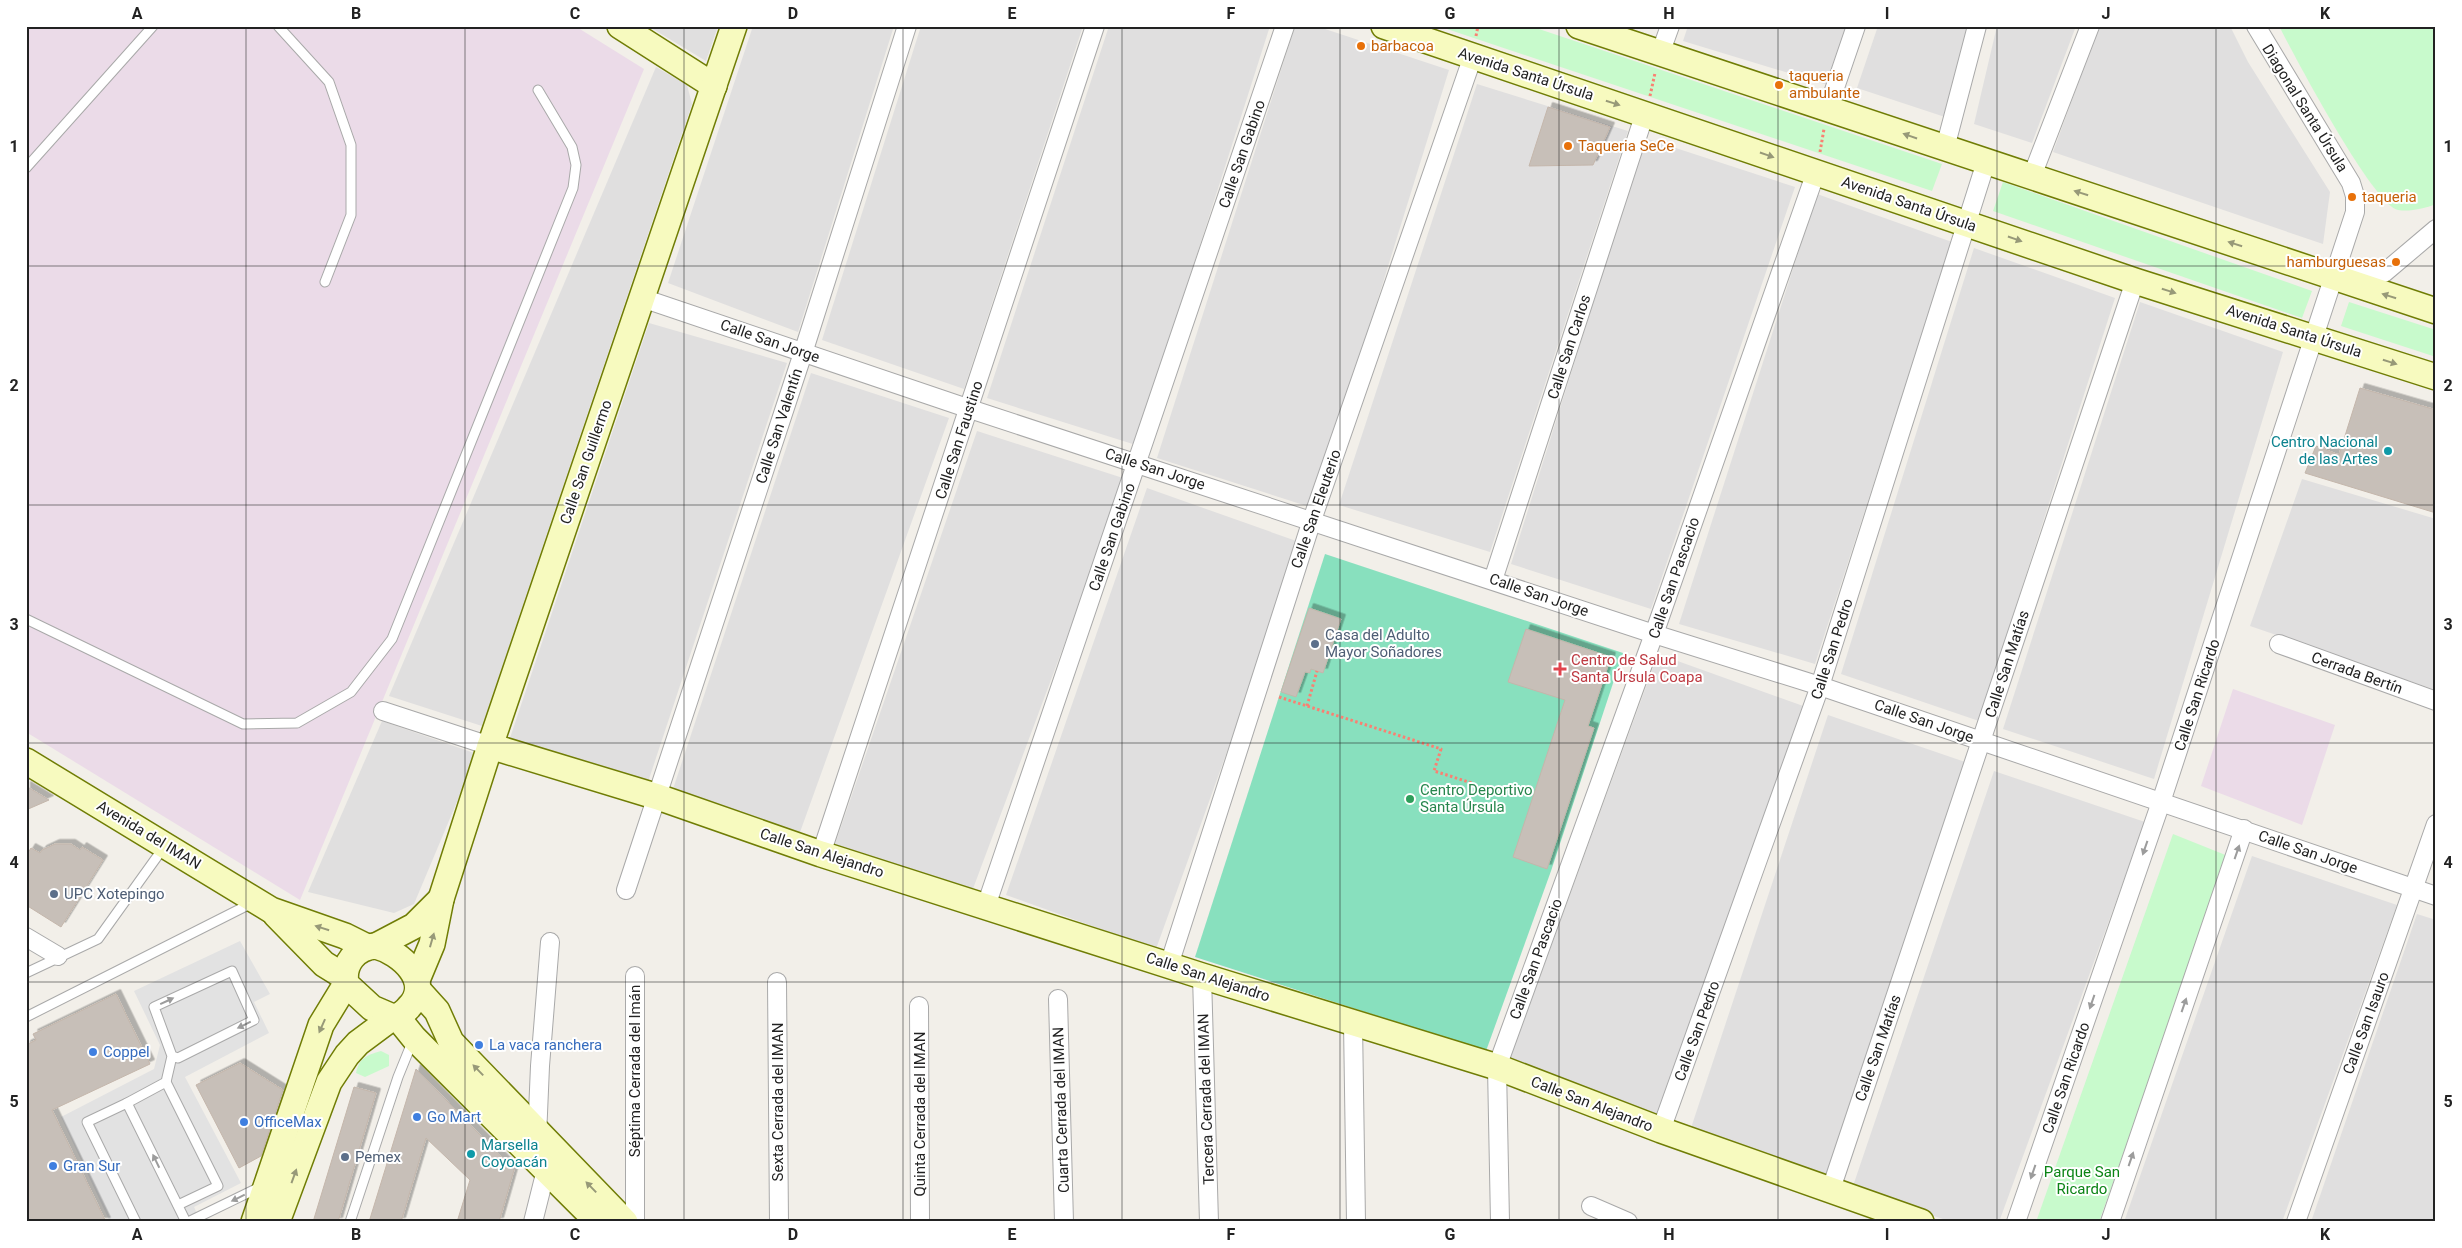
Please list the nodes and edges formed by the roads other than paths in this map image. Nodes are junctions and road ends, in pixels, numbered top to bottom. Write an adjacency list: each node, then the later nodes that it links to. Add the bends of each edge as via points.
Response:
1 (153, 26): 23 (lane)
2 (278, 26): 30 (lane, via 329,82 351,145 351,215)
3 (620, 26): 17 (street)
4 (734, 26): 17 (street, Calle San Guillermo)
5 (907, 26): 34 (street, Calle San Valentín)
6 (1095, 26): 36 (street, Calle San Faustino)
7 (1285, 26): 37 (street, Calle San Gabino)
8 (1384, 26): 16 (street, Avenida Santa Úrsula)
9 (1578, 26): 15 (street)
10 (1670, 26): 15 (street)
11 (1856, 26): 19 (street)
12 (1977, 26): 21 (street)
13 (2090, 26): 25 (street)
14 (2256, 26): 28 (street, Diagonal Santa Úrsula, via 2351,183 2355,212)
15 (1660, 54): 19 (street)
16 (1473, 56): 20 (street, Avenida Santa Úrsula, one-way to 20); 38 (street, Calle San Eleuterio)
17 (714, 86): 31 (street, Calle San Guillermo)
18 (538, 90): 40 (lane, via 572,147 576,165 573,188 392,638 351,692 297,723 243,724)
19 (1828, 108): 21 (street, one-way to 19)
20 (1645, 113): 24 (street, Avenida Santa Úrsula, one-way to 24); 39 (street, Calle San Carlos)
21 (1945, 148): 22 (street)
22 (1986, 162): 25 (street); 26 (street, Calle San Pedro)
23 (26, 168)
24 (1816, 172): 26 (street, Avenida Santa Úrsula); 41 (street, Calle San Pascacio)
25 (2032, 176): 28 (street, one-way to 25)
26 (1968, 224): 29 (street, Avenida Santa Úrsula, one-way to 29); 43 (street, Calle San Pedro)
27 (2436, 229): 28 (street, via 2384,272)
28 (2334, 277): 32 (street, one-way to 28); 33 (street, Calle San Ricardo)
29 (2135, 281): 33 (street, Avenida Santa Úrsula, one-way to 33); 46 (street, Calle San Matías)
30 (325, 282)
31 (642, 298): 34 (street, Calle San Jorge); 47 (street, Calle San Guillermo)
32 (2436, 311)
33 (2315, 337): 35 (street, Avenida Santa Úrsula, one-way to 35); 50 (street, Calle San Ricardo)
34 (803, 353): 36 (street, Calle San Jorge); 49 (street, Calle San Valentín)
35 (2436, 377)
36 (970, 409): 37 (street, Calle San Jorge); 54 (street, Calle San Faustino)
37 (1137, 463): 38 (street, Calle San Jorge); 60 (street, Calle San Gabino)
38 (1312, 520): 39 (street, Calle San Jorge); 65 (street, Calle San Eleuterio)
39 (1493, 580): 41 (street, Calle San Jorge)
40 (26, 619)
41 (1654, 634): 43 (street, Calle San Jorge); 79 (street, Calle San Pascacio)
42 (2279, 644): 44 (street, Cerrada Bertín)
43 (1820, 686): 46 (street, Calle San Jorge); 82 (street, Calle San Pedro)
44 (2436, 701)
45 (383, 711): 47 (street)
46 (1982, 741): 50 (street, Calle San Jorge); 86 (street, Calle San Matías)
47 (490, 746): 49 (street, Calle San Alejandro); 58 (street, Calle San Guillermo)
48 (26, 761): 53 (street, Avenida del IMAN)
49 (658, 797): 54 (street, Calle San Alejandro); 56 (street)
50 (2161, 802): 52 (street, Calle San Jorge); 105 (street, Calle San Ricardo, one-way to 105)
51 (2436, 824): 55 (street, Calle San Isauro)
52 (2244, 829): 55 (street, Calle San Jorge); 106 (street, one-way to 52)
53 (165, 846): 59 (street, Avenida del IMAN); 64 (lane, via 98,939)
54 (822, 854): 60 (street, Calle San Alejandro)
55 (2414, 889): 57 (street, Calle San Jorge); 107 (street, Calle San Isauro)
56 (626, 890)
57 (2436, 896)
58 (441, 899): 63 (street, Calle San Guillermo, via 414,926); 71 (street, Calle San Guillermo, one-way to 58, via 432,944)
59 (264, 906): 63 (street, Avenida del IMAN, one-way to 59); 69 (street, Avenida del IMAN); 74 (lane)
60 (986, 906): 65 (street, Calle San Alejandro)
61 (26, 936): 64 (street)
62 (550, 942): 83 (street)
63 (371, 946): 69 (street, via 354,955 347,965); 71 (street, via 388,949 402,959 412,968)
64 (58, 956): 66 (lane)
65 (1169, 965): 68 (street, Calle San Alejandro)
66 (26, 973)
67 (635, 976): 96 (street, Séptima Cerrada del Imán)
68 (1202, 976): 76 (street, Calle San Alejandro); 100 (street, Tercera Cerrada del IMAN)
69 (345, 981): 75 (street, via 372,1008); 85 (street, one-way to 85, via 321,1025)
70 (777, 982): 97 (street, Sexta Cerrada del IMAN)
71 (418, 985): 75 (street, via 413,1003); 83 (street, one-way to 71, via 451,1042 437,1012)
72 (1058, 999): 99 (street, Cuarta Cerrada del IMAN)
73 (920, 1006): 98 (street, Quinta Cerrada del IMAN)
74 (26, 1017)
75 (395, 1017): 77 (street); 89 (street, one-way to 75, via 329,1082 347,1055)
76 (1353, 1023): 79 (street, Calle San Alejandro); 101 (street)
77 (414, 1038): 84 (street); 92 (lane)
78 (172, 1056): 78 (lane, one-way to 78, via 154,1007 232,971 254,1020 178,1058); 80 (lane)
79 (1497, 1067): 82 (street, Calle San Alejandro); 102 (street)
80 (166, 1082): 81 (lane); 87 (lane, via 218,1186)
81 (127, 1103): 87 (lane, one-way to 81); 90 (lane, via 87,1122)
82 (1661, 1130): 86 (street, Calle San Alejandro)
83 (536, 1132): 84 (street); 95 (street, one-way to 83)
84 (546, 1170): 93 (street); 94 (street)
85 (269, 1183): 89 (street); 91 (lane, one-way to 91)
86 (1831, 1189): 104 (street, Calle San Alejandro)
87 (178, 1205): 91 (lane)
88 (1591, 1206): 103 (street)
89 (274, 1220)
90 (136, 1222)
91 (187, 1222)
92 (350, 1222)
93 (533, 1222)
94 (598, 1222)
95 (625, 1222)
96 (635, 1222)
97 (779, 1222)
98 (920, 1222)
99 (1064, 1222)
100 (1209, 1222)
101 (1356, 1222)
102 (1500, 1222)
103 (1628, 1222)
104 (1921, 1222)
105 (2016, 1222)
106 (2110, 1222)
107 (2296, 1222)

